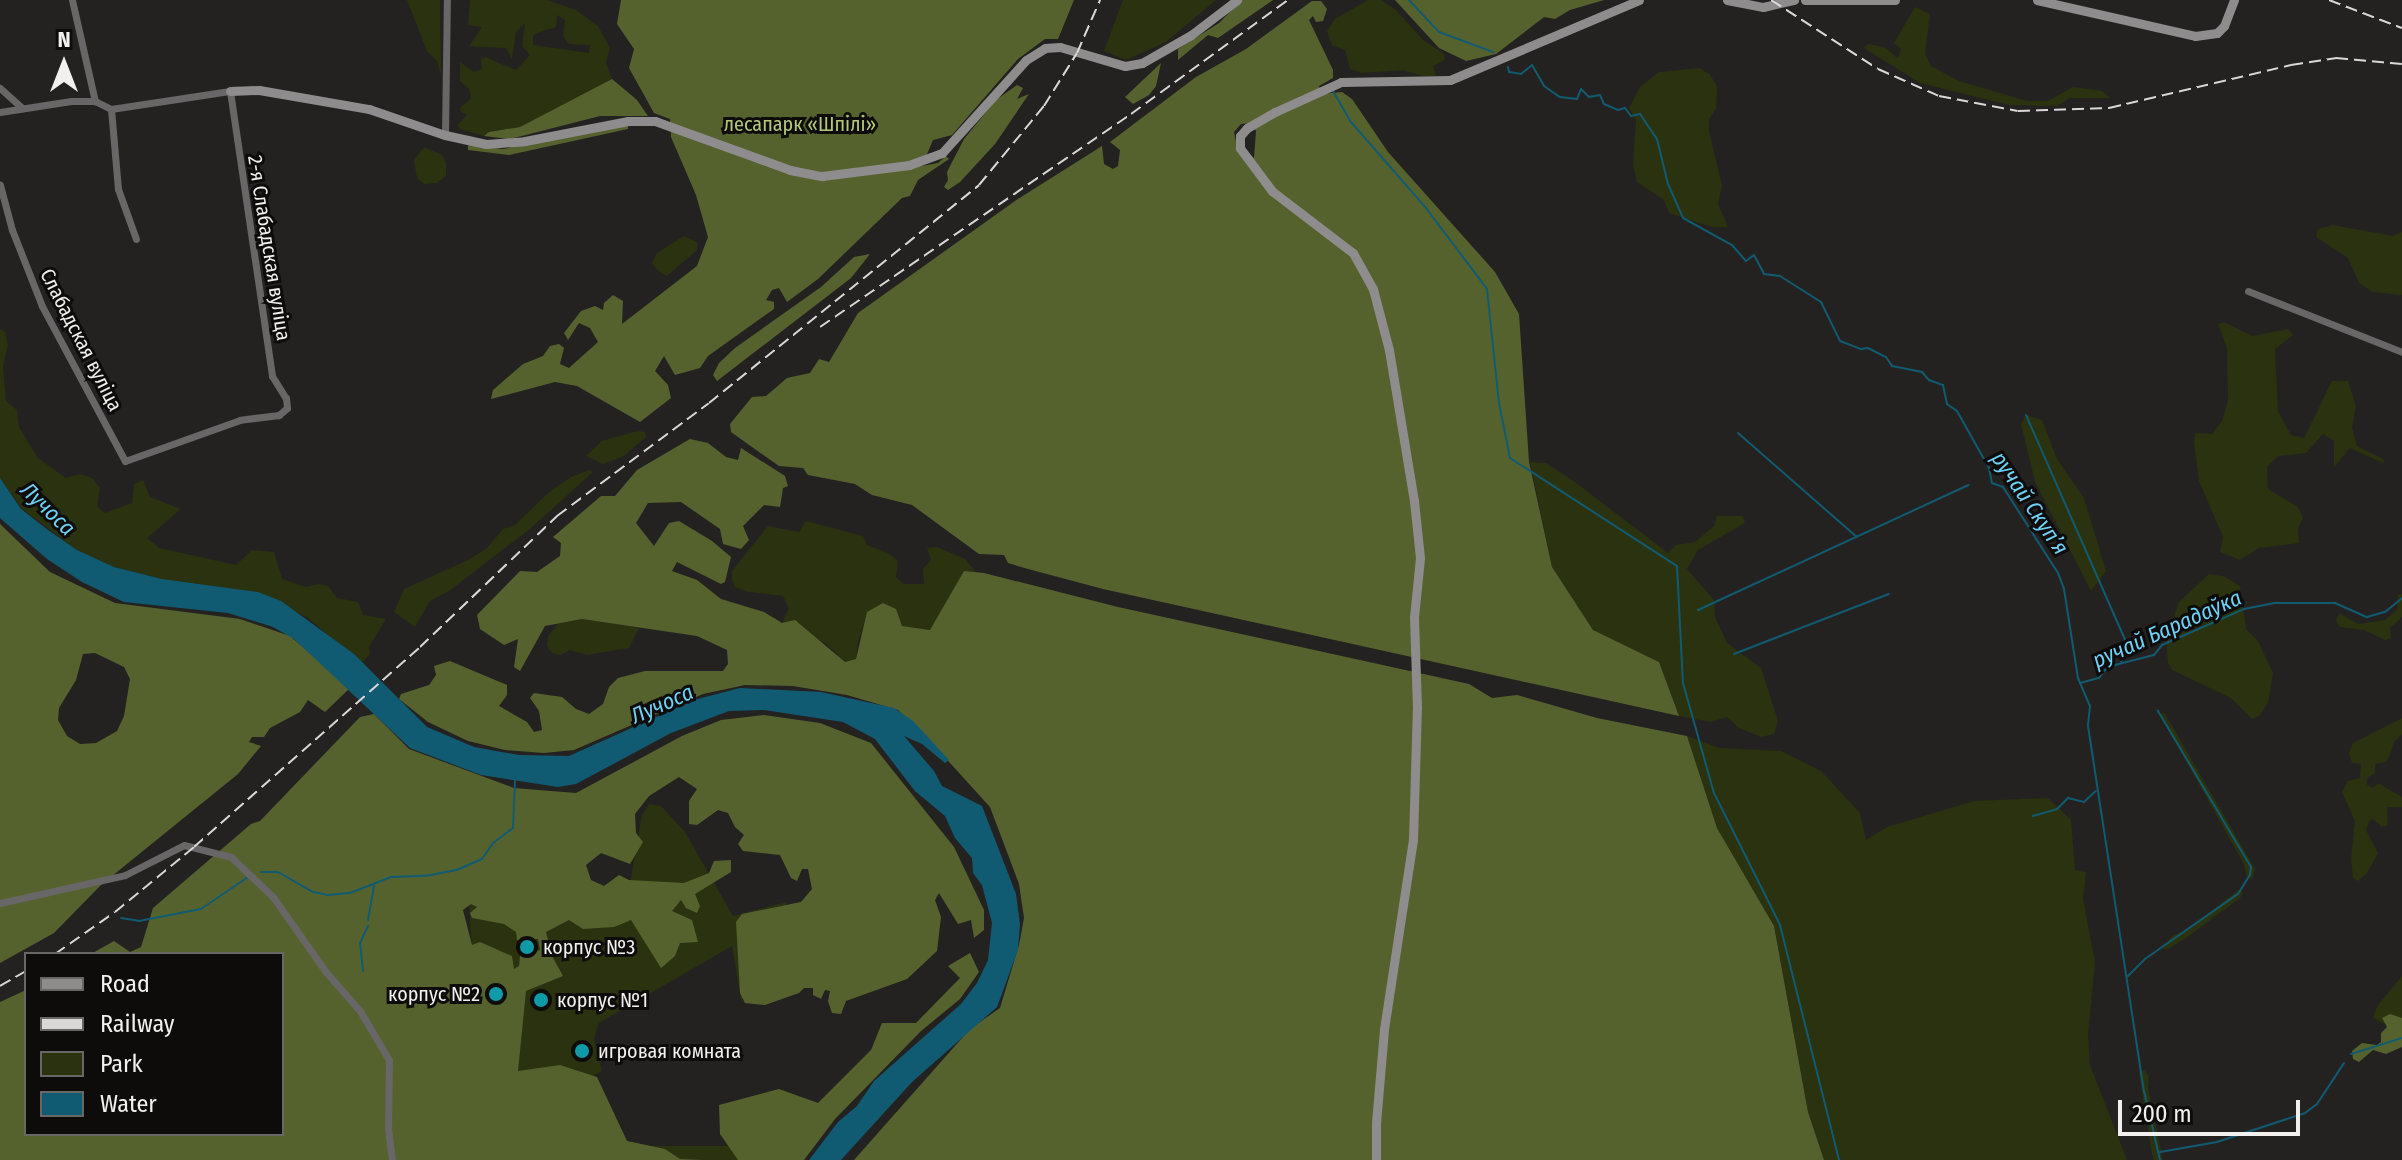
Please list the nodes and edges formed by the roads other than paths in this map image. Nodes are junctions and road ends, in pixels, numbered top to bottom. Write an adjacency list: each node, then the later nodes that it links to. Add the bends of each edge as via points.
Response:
1 (72, 0): 13 (street)
2 (447, 0): 17 (street)
3 (1237, 0): 17 (street, via 1142,63 1125,66 1060,47 1045,48 1026,60 942,153 909,165 822,176 790,170 655,121 486,144)
4 (1639, 0): 25 (street, via 1450,80 1341,82 1275,112 1240,136 1240,148 1272,191 1353,253 1373,289 1389,350 1414,501 1420,558 1414,617 1413,840 1384,1029)
5 (1727, 0): 6 (street, via 1750,7)
6 (1794, 0)
7 (1805, 0): 8 (street)
8 (1895, 0)
9 (2037, 0): 10 (street, via 2195,36 2217,33)
10 (2234, 0)
11 (0, 88): 14 (street)
12 (230, 91): 15 (street); 17 (street, via 259,90 369,109); 22 (street, 2-я Слабадская вуліца, via 272,376 287,408 279,415 240,420)
13 (95, 101): 14 (street); 15 (street)
14 (22, 108): 16 (street)
15 (111, 109): 19 (street, via 118,189)
16 (0, 112)
17 (445, 135)
18 (0, 185): 22 (street, Слабадская вуліца, via 42,306)
19 (136, 239)
20 (2248, 291): 21 (street)
21 (2402, 352)
22 (125, 461)
23 (0, 903): 24 (street, via 125,875 184,845 231,857 273,897 360,1011 389,1060)
24 (392, 1160)
25 (1376, 1160)

